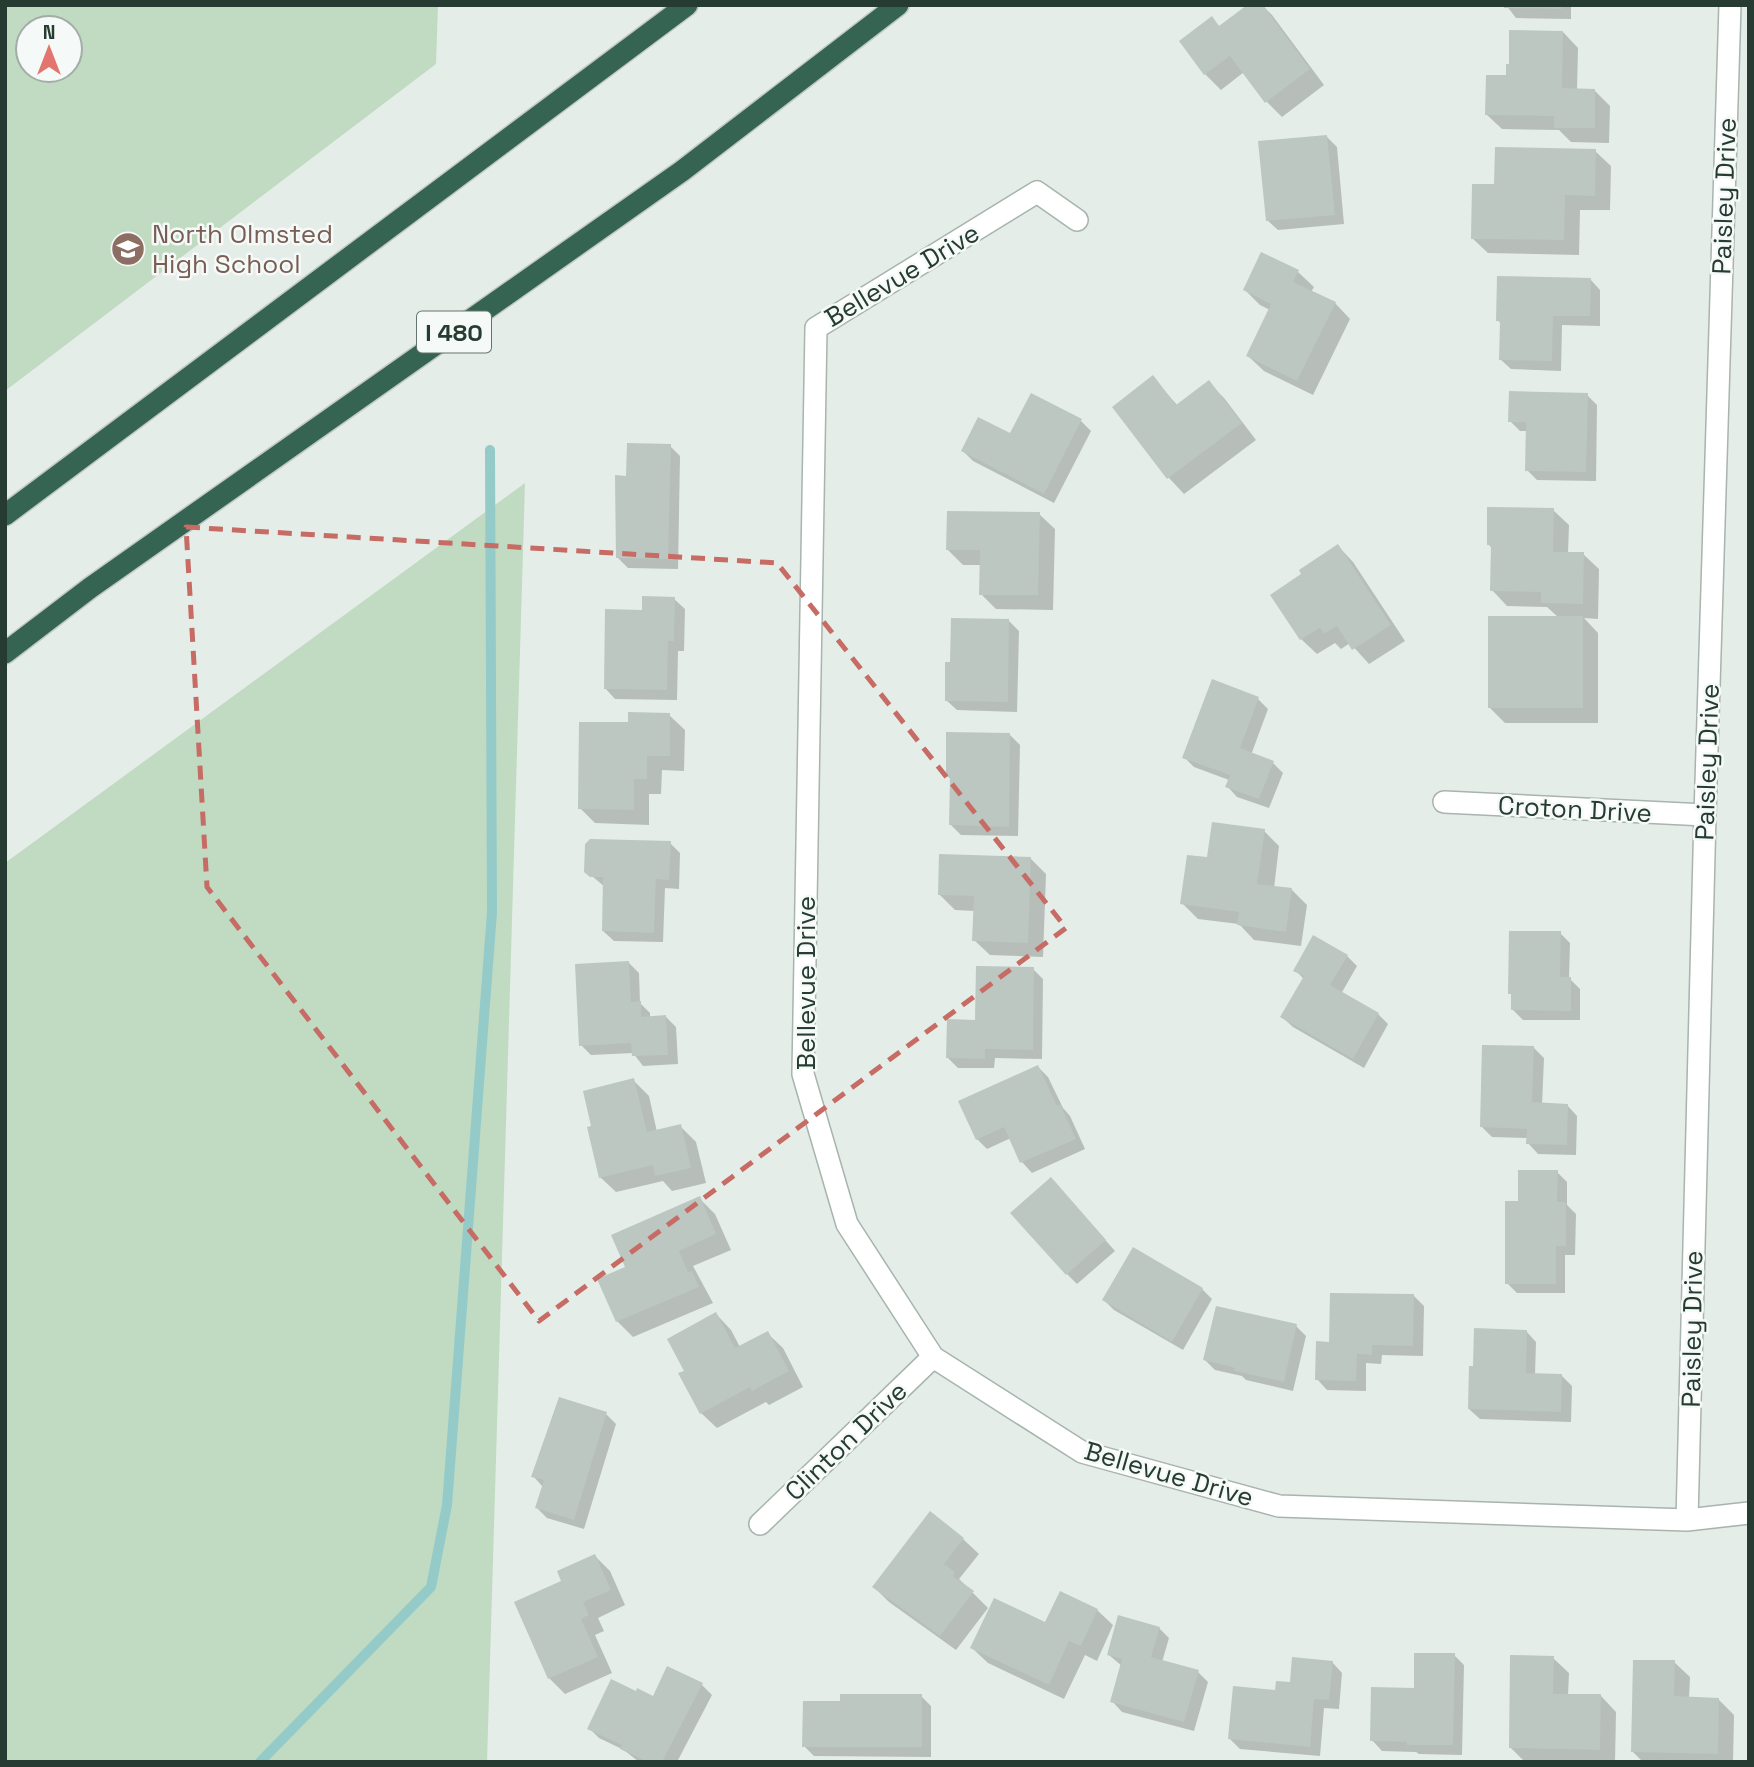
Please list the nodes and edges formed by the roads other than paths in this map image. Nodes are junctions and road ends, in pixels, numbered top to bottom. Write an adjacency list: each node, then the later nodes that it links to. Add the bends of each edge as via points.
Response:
1 (687, 5): 5 (highway)
2 (898, 5): 6 (highway, I 480, via 682,171 90,588)
3 (1730, 5): 8 (street, Paisley Drive)
4 (1077, 220): 9 (street, Bellevue Drive, via 1038,192 816,328 803,1074 847,1224)
5 (5, 515)
6 (5, 653)
7 (1444, 803): 8 (street, Croton Drive)
8 (1705, 815): 11 (street, Paisley Drive)
9 (933, 1357): 11 (street, Bellevue Drive, via 1083,1452 1279,1506); 12 (street, Clinton Drive)
10 (1749, 1513): 11 (street, Bellevue Drive)
11 (1687, 1520)
12 (760, 1524)

